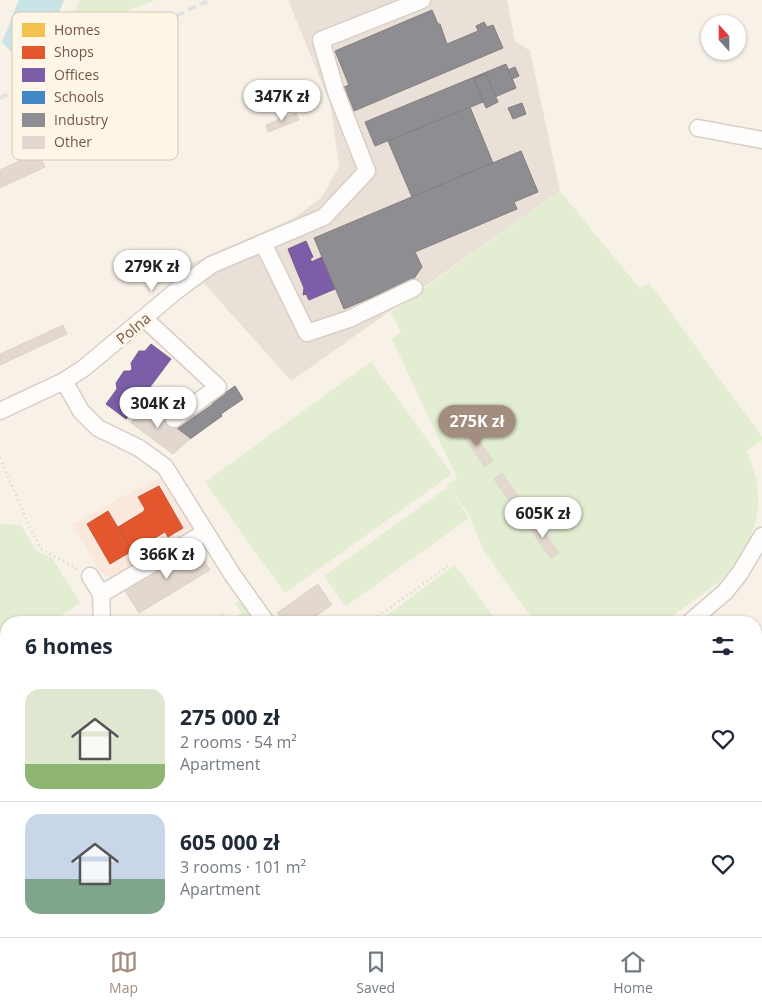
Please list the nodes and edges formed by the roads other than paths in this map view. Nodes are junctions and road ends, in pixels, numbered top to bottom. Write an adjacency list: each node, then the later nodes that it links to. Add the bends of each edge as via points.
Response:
1 (422, 0): 4 (street, Polna, via 321,40 336,92 367,171 324,217)
2 (698, 128): 3 (street)
3 (762, 140)
4 (263, 243): 5 (street, via 307,333 349,319); 6 (street, Polna, via 211,265)
5 (414, 288)
6 (145, 318): 7 (street, Polna); 9 (street, via 218,387)
7 (64, 381): 8 (street, Polna); 10 (street, via 81,411 98,428 138,448 165,467)
8 (0, 411)
9 (174, 418)
10 (206, 532): 13 (street); 15 (street)
11 (762, 536): 16 (street, via 725,592)
12 (90, 576): 13 (street)
13 (101, 594): 14 (street)
14 (102, 616)
15 (262, 616)
16 (697, 616)

